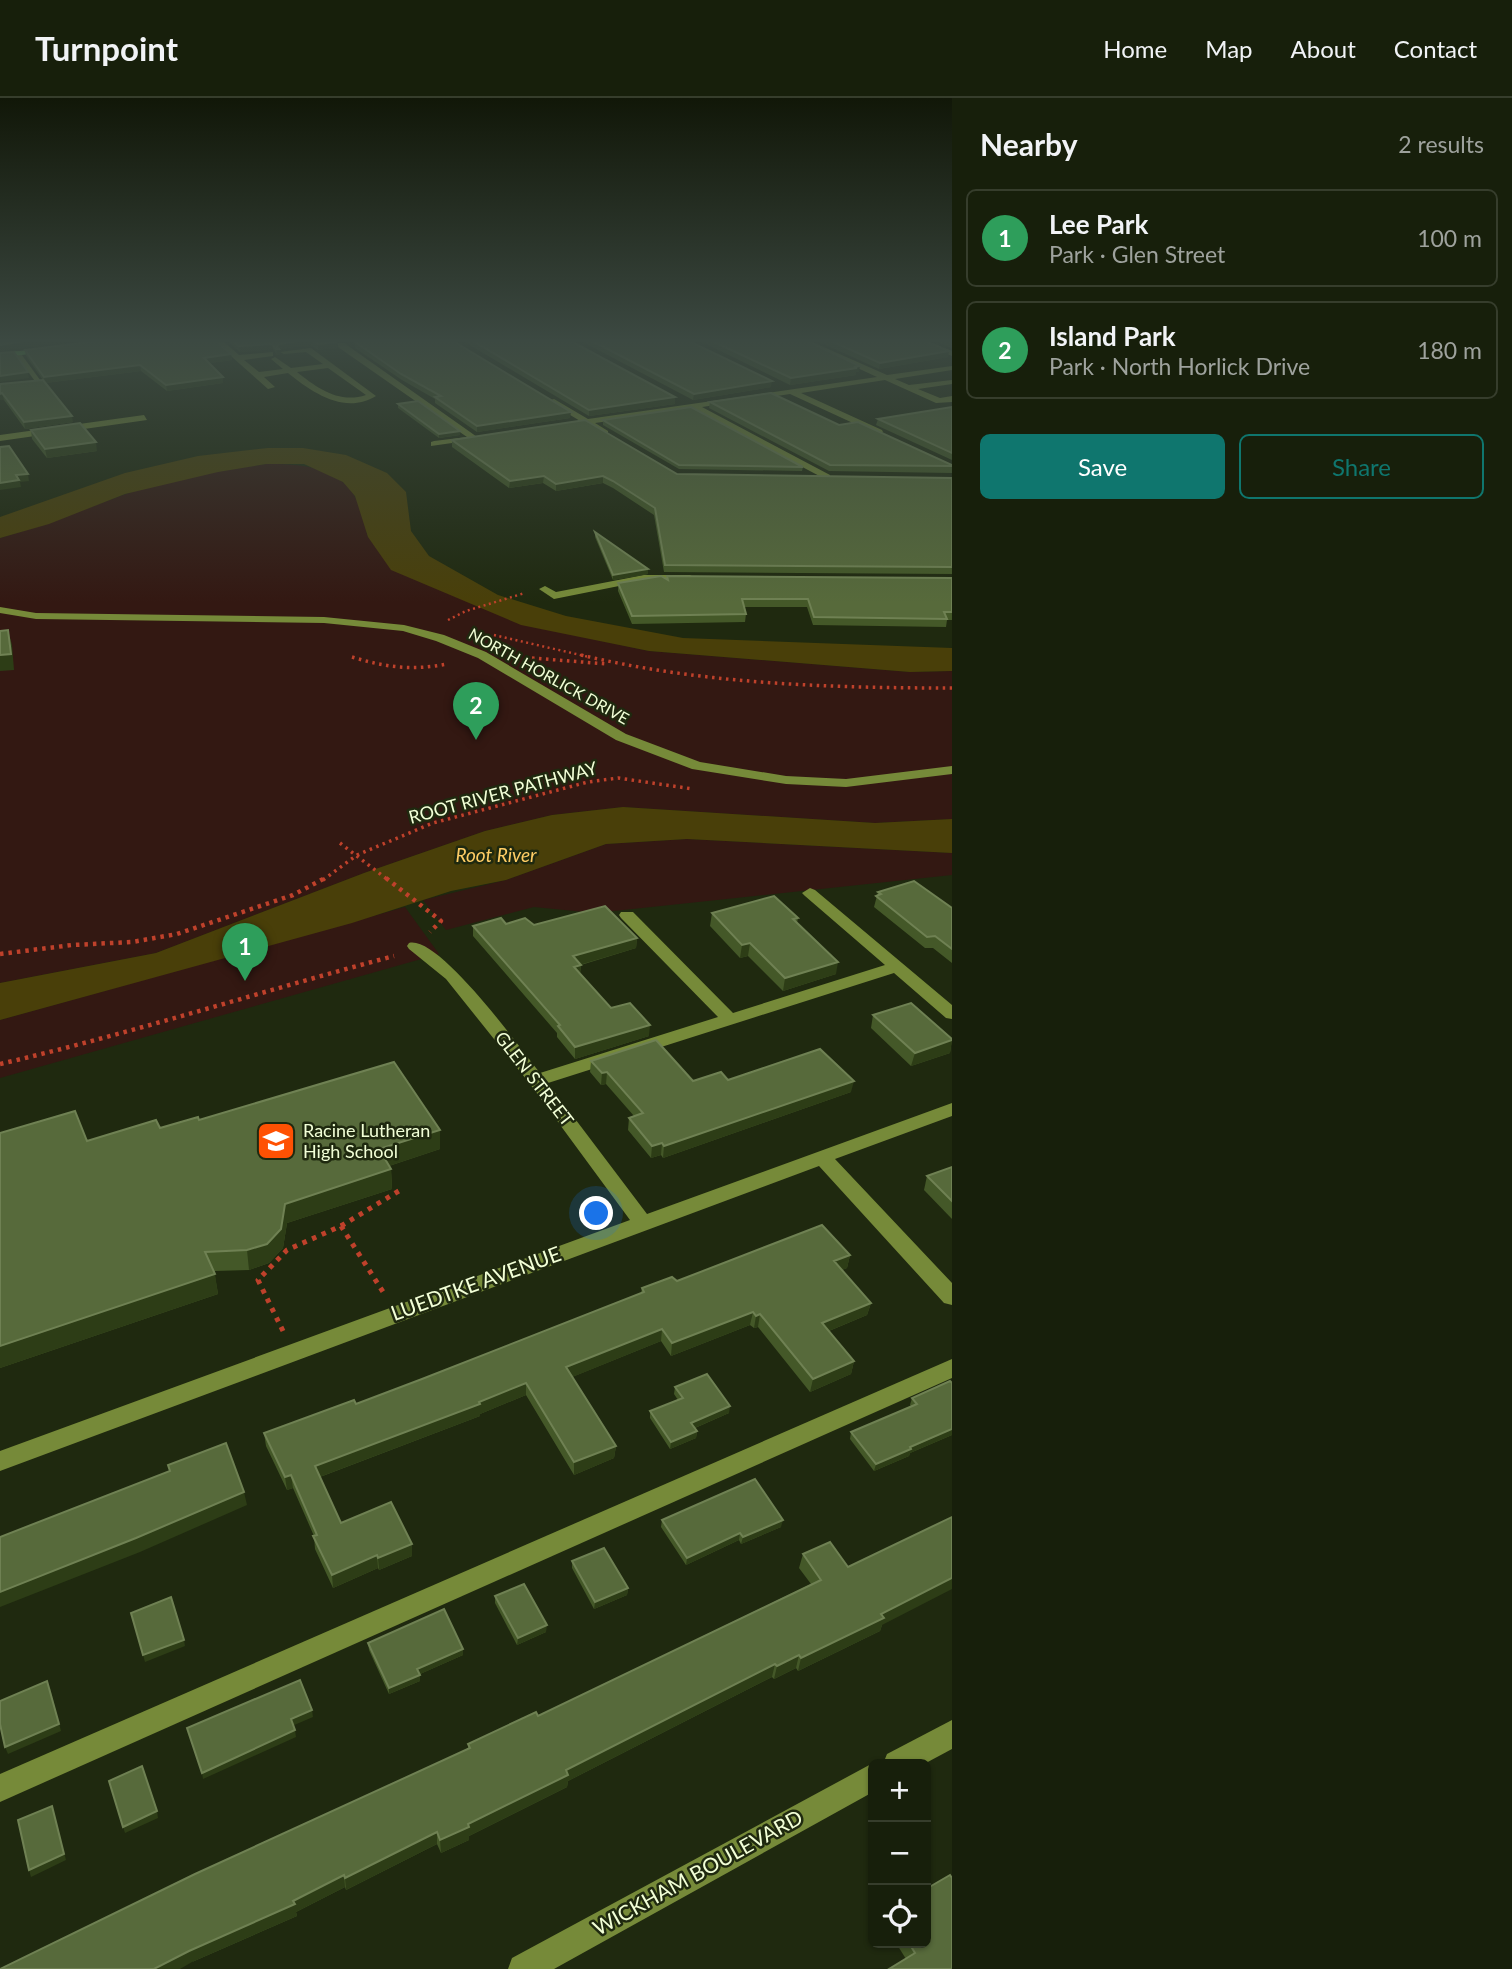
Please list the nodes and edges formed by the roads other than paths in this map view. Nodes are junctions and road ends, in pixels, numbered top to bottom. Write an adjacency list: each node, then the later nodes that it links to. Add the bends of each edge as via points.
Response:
1 (70, 428): 7 (street)
2 (461, 428): 9 (street)
3 (597, 428): 10 (street)
4 (734, 428): 13 (street)
5 (870, 428): 8 (street)
6 (489, 436): 9 (street)
7 (0, 438)
8 (890, 438)
9 (476, 439): 11 (street)
10 (620, 442)
11 (434, 444)
12 (799, 477): 13 (street)
13 (827, 477): 14 (street)
14 (841, 478)
15 (701, 578): 16 (street, via 644,578)
16 (550, 592)
17 (0, 610): 18 (street, NORTH HORLICK DRIVE, via 36,616 324,620 404,628 482,655 621,737 697,766 786,780 846,783)
18 (952, 770)
19 (810, 893): 22 (street)
20 (627, 915): 24 (street)
21 (415, 946): 25 (street, GLEN STREET, via 452,975)
22 (896, 967): 23 (street); 24 (street)
23 (952, 1014)
24 (729, 1019): 25 (street)
25 (537, 1080): 28 (street, GLEN STREET)
26 (952, 1109): 27 (street, LUEDTKE AVENUE)
27 (821, 1156): 28 (street, LUEDTKE AVENUE); 29 (street)
28 (643, 1223): 31 (street, LUEDTKE AVENUE)
29 (952, 1297)
30 (952, 1368): 35 (street)
31 (0, 1461)
32 (952, 1734): 33 (street)
33 (906, 1759)
34 (868, 1780): 36 (street, WICKHAM BOULEVARD)
35 (0, 1788)
36 (523, 1969)

